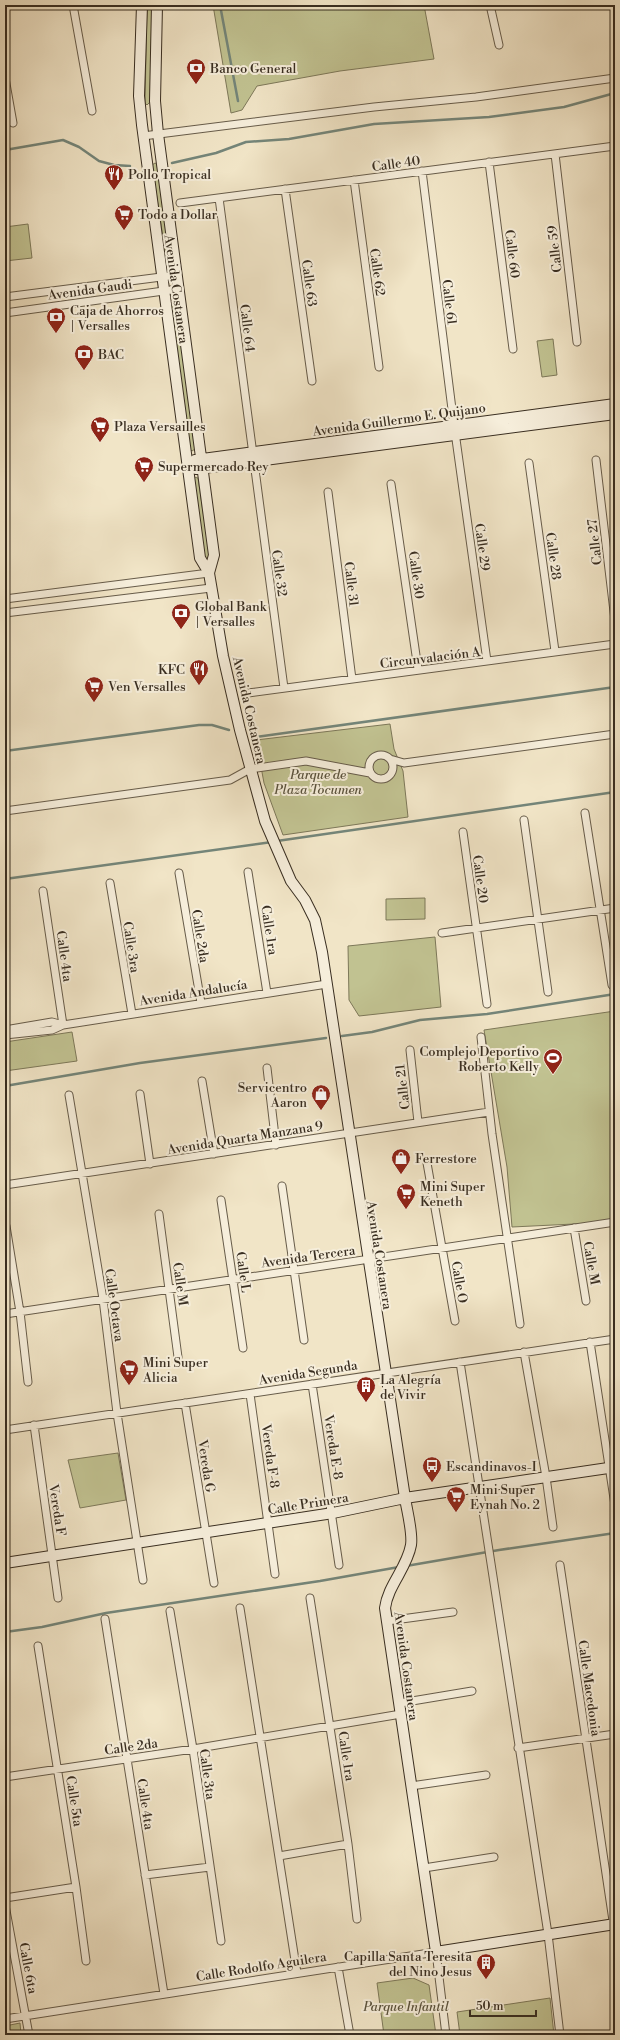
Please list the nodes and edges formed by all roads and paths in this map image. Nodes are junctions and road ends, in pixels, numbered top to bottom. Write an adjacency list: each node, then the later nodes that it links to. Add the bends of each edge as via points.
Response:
1 (73, 5): 8 (street)
2 (142, 5): 11 (street, Avenida Costanera, via 140,96)
3 (157, 5): 10 (street, Avenida Costanera, via 155,101)
4 (490, 5): 5 (street)
5 (498, 45)
6 (5, 78): 9 (street)
7 (615, 78): 10 (street)
8 (92, 111)
9 (13, 123)
10 (158, 134): 11 (street); 20 (street, Avenida Costanera)
11 (143, 136): 21 (street, Avenida Costanera)
12 (615, 146): 13 (street, Calle 40)
13 (555, 154): 14 (street, Calle 40); 26 (street, Calle 59)
14 (489, 162): 15 (street, Calle 40); 27 (street, Calle 60)
15 (422, 171): 16 (street, Calle 40); 31 (street, Calle 61)
16 (354, 180): 17 (street, Calle 40); 28 (street, Calle 62)
17 (285, 190): 18 (street, Calle 40); 29 (street, Calle 63)
18 (219, 198): 19 (street, Calle 40); 32 (street, Calle 64)
19 (180, 203)
20 (177, 275): 21 (street, Avenida Gaudi); 22 (street, Avenida Costanera)
21 (162, 277): 23 (street, Avenida Costanera); 24 (street, Avenida Gaudi)
22 (178, 289): 23 (street, Avenida Gaudi); 35 (street, Avenida Costanera)
23 (164, 291): 25 (street, Avenida Gaudi); 36 (street, Avenida Costanera)
24 (5, 298)
25 (5, 313)
26 (577, 342)
27 (513, 349)
28 (379, 367)
29 (312, 381)
30 (613, 409): 31 (street, Avenida Guillermo E. Quijano)
31 (455, 430): 32 (street, Avenida Guillermo E. Quijano); 46 (street, Calle 29)
32 (252, 457): 35 (street, Avenida Guillermo E. Quijano); 49 (street, Calle 32)
33 (596, 460): 43 (street, Calle 27)
34 (529, 463): 45 (street, Calle 28)
35 (202, 464): 36 (street, Avenida Guillermo E. Quijano); 39 (street, Avenida Costanera, via 214,554)
36 (187, 466): 39 (street, Avenida Costanera, via 200,558)
37 (391, 484): 47 (street, Calle 30)
38 (328, 492): 48 (street, Calle 31)
39 (209, 573): 40 (street, Avenida Costanera); 41 (street)
40 (211, 588): 42 (street); 55 (street, Avenida Costanera, via 223,656)
41 (5, 599)
42 (5, 613)
43 (615, 620)
44 (615, 644): 45 (street, Circunvalación A)
45 (555, 652): 46 (street, Circunvalación A)
46 (487, 661): 47 (street, Circunvalación A)
47 (418, 669): 48 (street, Circunvalación A)
48 (352, 679): 49 (street, Circunvalación A)
49 (284, 688): 50 (street, Circunvalación A)
50 (248, 693)
51 (615, 734): 53 (street)
52 (390, 759): 53 (street); 54 (street, via 379,754 372,758); 57 (street)
53 (404, 762): 57 (street)
54 (368, 766): 56 (street); 58 (street)
55 (250, 769): 56 (street, via 306,761); 59 (street, via 230,780); 72 (street, Avenida Costanera, via 276,850 315,920)
56 (359, 770): 58 (street)
57 (393, 771): 58 (street, via 388,777 380,780)
58 (370, 773)
59 (5, 810)
60 (585, 813): 68 (street)
61 (524, 820): 69 (street)
62 (463, 832): 70 (street, Calle 20)
63 (179, 872): 76 (street, Calle 2da)
64 (248, 872): 75 (street, Calle 1ra)
65 (110, 883): 78 (street, Calle 3ra)
66 (43, 891): 79 (street, Calle 4ta)
67 (615, 908): 68 (street)
68 (600, 910): 69 (street); 73 (street)
69 (537, 920): 70 (street); 74 (street)
70 (476, 928): 71 (street); 77 (street, Calle 20)
71 (442, 934)
72 (326, 984): 75 (street, Avenida Andalucía); 90 (street, Avenida Costanera)
73 (612, 985)
74 (548, 992)
75 (268, 993): 76 (street, Avenida Andalucía)
76 (201, 1003): 78 (street, Avenida Andalucía)
77 (487, 1004)
78 (132, 1014): 79 (street, Avenida Andalucía)
79 (63, 1025): 80 (street, Avenida Andalucía, via 52,1022); 81 (street, Avenida Andalucía, via 52,1030)
80 (5, 1030)
81 (5, 1035)
82 (481, 1037): 88 (street)
83 (410, 1050): 89 (street, Calle 21)
84 (267, 1068): 91 (street)
85 (202, 1081): 92 (street)
86 (140, 1094): 94 (street)
87 (69, 1095): 95 (street, Calle Octava)
88 (489, 1112): 89 (street, Avenida Quarta Manzana 9); 103 (street)
89 (418, 1122): 90 (street, Avenida Quarta Manzana 9)
90 (348, 1133): 91 (street, Avenida Quarta Manzana 9); 105 (street, Avenida Costanera)
91 (276, 1145): 92 (street, Avenida Quarta Manzana 9)
92 (214, 1154): 94 (street, Avenida Quarta Manzana 9)
93 (427, 1163): 104 (street, Calle O)
94 (150, 1164): 95 (street, Avenida Quarta Manzana 9)
95 (83, 1174): 96 (street, Avenida Quarta Manzana 9); 109 (street, Calle Octava)
96 (5, 1185)
97 (282, 1186): 106 (street)
98 (221, 1200): 107 (street, Calle L)
99 (159, 1214): 108 (street, Calle M)
100 (615, 1222): 102 (street, Avenida Tercera)
101 (6, 1226): 111 (street)
102 (574, 1228): 103 (street, Avenida Tercera); 110 (street, Calle M)
103 (507, 1238): 104 (street, Avenida Tercera); 114 (street)
104 (442, 1248): 105 (street, Avenida Tercera); 113 (street, Calle O)
105 (368, 1259): 106 (street, Avenida Tercera); 122 (street, Avenida Costanera)
106 (295, 1270): 107 (street, Avenida Tercera); 116 (street)
107 (233, 1279): 108 (street, Avenida Tercera); 118 (street, Calle L)
108 (170, 1289): 109 (street, Avenida Tercera); 120 (street, Calle M)
109 (103, 1299): 111 (street, Avenida Tercera); 127 (street, Calle Octava)
110 (586, 1301)
111 (20, 1312): 112 (street, Avenida Tercera); 123 (street)
112 (5, 1314)
113 (455, 1321)
114 (520, 1324)
115 (615, 1339): 117 (street, Avenida Segunda)
116 (304, 1340)
117 (590, 1342): 119 (street, Avenida Segunda); 130 (street)
118 (243, 1348)
119 (524, 1352): 121 (street, Avenida Segunda); 131 (street)
120 (178, 1357)
121 (460, 1362): 122 (street, Avenida Segunda); 132 (street)
122 (385, 1373): 124 (street, Avenida Segunda); 133 (street, Avenida Costanera)
123 (28, 1382)
124 (312, 1384): 125 (street, Avenida Segunda); 135 (street, Vereda E-8)
125 (250, 1394): 126 (street, Avenida Segunda); 136 (street, Vereda F-8)
126 (185, 1403): 127 (street, Avenida Segunda); 138 (street, Vereda G)
127 (118, 1413): 128 (street, Avenida Segunda); 139 (street, Calle Octava)
128 (34, 1426): 129 (street, Avenida Segunda); 140 (street, Vereda F)
129 (5, 1430)
130 (612, 1467): 131 (street, Calle Primera); 134 (street)
131 (546, 1477): 132 (street, Calle Primera); 137 (street)
132 (479, 1488): 133 (street, Calle Primera); 162 (street)
133 (405, 1498): 135 (street, Calle Primera); 153 (street, Avenida Costanera, via 411,1544 407,1559 386,1597)
134 (615, 1506)
135 (332, 1513): 136 (street, Calle Primera); 142 (street, Vereda E-8)
136 (269, 1523): 138 (street, Calle Primera); 144 (street, Vereda F-8)
137 (553, 1527)
138 (206, 1532): 139 (street, Calle Primera); 146 (street, Vereda G)
139 (137, 1543): 140 (street, Calle Primera); 145 (street, Calle Octava)
140 (53, 1556): 141 (street, Calle Primera); 147 (street, Vereda F)
141 (5, 1563)
142 (339, 1565)
143 (560, 1565): 161 (street, Calle Macedonia)
144 (275, 1574)
145 (143, 1580)
146 (214, 1583)
147 (58, 1598)
148 (310, 1598): 158 (street, Calle 1ra)
149 (240, 1608): 160 (street)
150 (170, 1610): 163 (street, Calle 3ta)
151 (453, 1612): 153 (street)
152 (105, 1619): 164 (street, Calle 4ta)
153 (387, 1622): 156 (street, Avenida Costanera)
154 (38, 1646): 165 (street, Calle 5ta)
155 (472, 1691): 156 (street)
156 (400, 1703): 157 (street, Avenida Costanera)
157 (401, 1714): 158 (street, Calle 2da); 168 (street, Avenida Costanera)
158 (330, 1726): 160 (street, Calle 2da); 169 (street, Calle 1ra)
159 (615, 1734): 161 (street)
160 (260, 1738): 163 (street, Calle 2da); 170 (street)
161 (585, 1738): 162 (street); 179 (street, Calle Macedonia)
162 (518, 1748): 180 (street)
163 (193, 1749): 164 (street, Calle 2da); 172 (street, Calle 3ta)
164 (126, 1759): 165 (street, Calle 2da); 174 (street, Calle 4ta)
165 (58, 1769): 167 (street, Calle 2da); 175 (street, Calle 5ta)
166 (486, 1775): 168 (street)
167 (5, 1777)
168 (411, 1786): 173 (street, Avenida Costanera)
169 (348, 1844): 170 (street); 178 (street, Calle 1ra)
170 (279, 1856): 185 (street)
171 (494, 1857): 173 (street)
172 (210, 1867): 174 (street); 181 (street, Calle 3ta)
173 (424, 1868): 182 (street, Avenida Costanera)
174 (145, 1875): 186 (street, Calle 4ta)
175 (76, 1887): 176 (street); 183 (street, Calle 5ta)
176 (5, 1898)
177 (5, 1904): 187 (street, Calle 6ta)
178 (357, 1918)
179 (614, 1927): 180 (street, Calle Rodolfo Aguilera)
180 (548, 1934): 182 (street, Calle Rodolfo Aguilera); 192 (street)
181 (221, 1941)
182 (436, 1952): 184 (street, Calle Rodolfo Aguilera); 191 (street)
183 (86, 1960)
184 (338, 1967): 185 (street, Calle Rodolfo Aguilera); 190 (street)
185 (298, 1973): 186 (street, Calle Rodolfo Aguilera)
186 (164, 1994): 187 (street, Calle Rodolfo Aguilera)
187 (26, 2015): 188 (street, Calle Rodolfo Aguilera); 189 (street, Calle 6ta)
188 (5, 2019)
189 (29, 2035)
190 (350, 2035)
191 (446, 2035)
192 (560, 2035)

